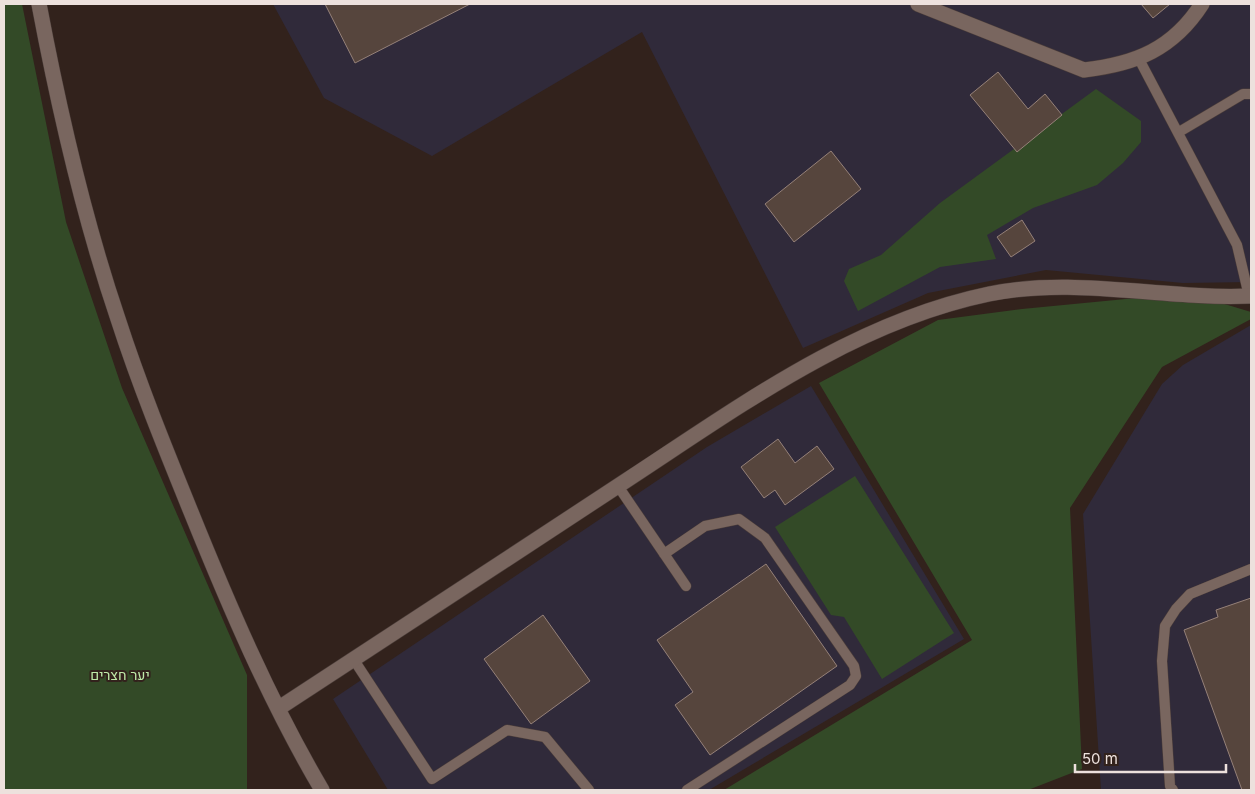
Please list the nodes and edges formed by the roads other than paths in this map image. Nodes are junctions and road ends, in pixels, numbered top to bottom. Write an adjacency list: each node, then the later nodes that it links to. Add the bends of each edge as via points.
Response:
1 (39, 4): 13 (street, via 79,188 117,317 147,403 223,593)
2 (918, 4): 4 (street, via 1084,70 1112,67)
3 (1202, 4): 4 (street, via 1170,42)
4 (1139, 59): 6 (lane)
5 (1251, 94): 6 (lane, via 1243,94)
6 (1179, 132): 7 (lane, via 1236,245)
7 (1250, 296): 8 (street, via 1070,287 1025,288 943,306 900,320 804,367)
8 (618, 486): 9 (lane); 12 (street)
9 (664, 554): 11 (lane); 16 (lane, via 705,526 739,518 765,538 854,666 856,676 850,685)
10 (1251, 569): 17 (lane, via 1190,594 1165,626 1162,661 1170,786)
11 (686, 586)
12 (354, 660): 13 (street); 15 (lane, via 432,779 507,730 545,737)
13 (279, 708): 14 (street)
14 (322, 790)
15 (589, 790)
16 (687, 790)
17 (1173, 790)

